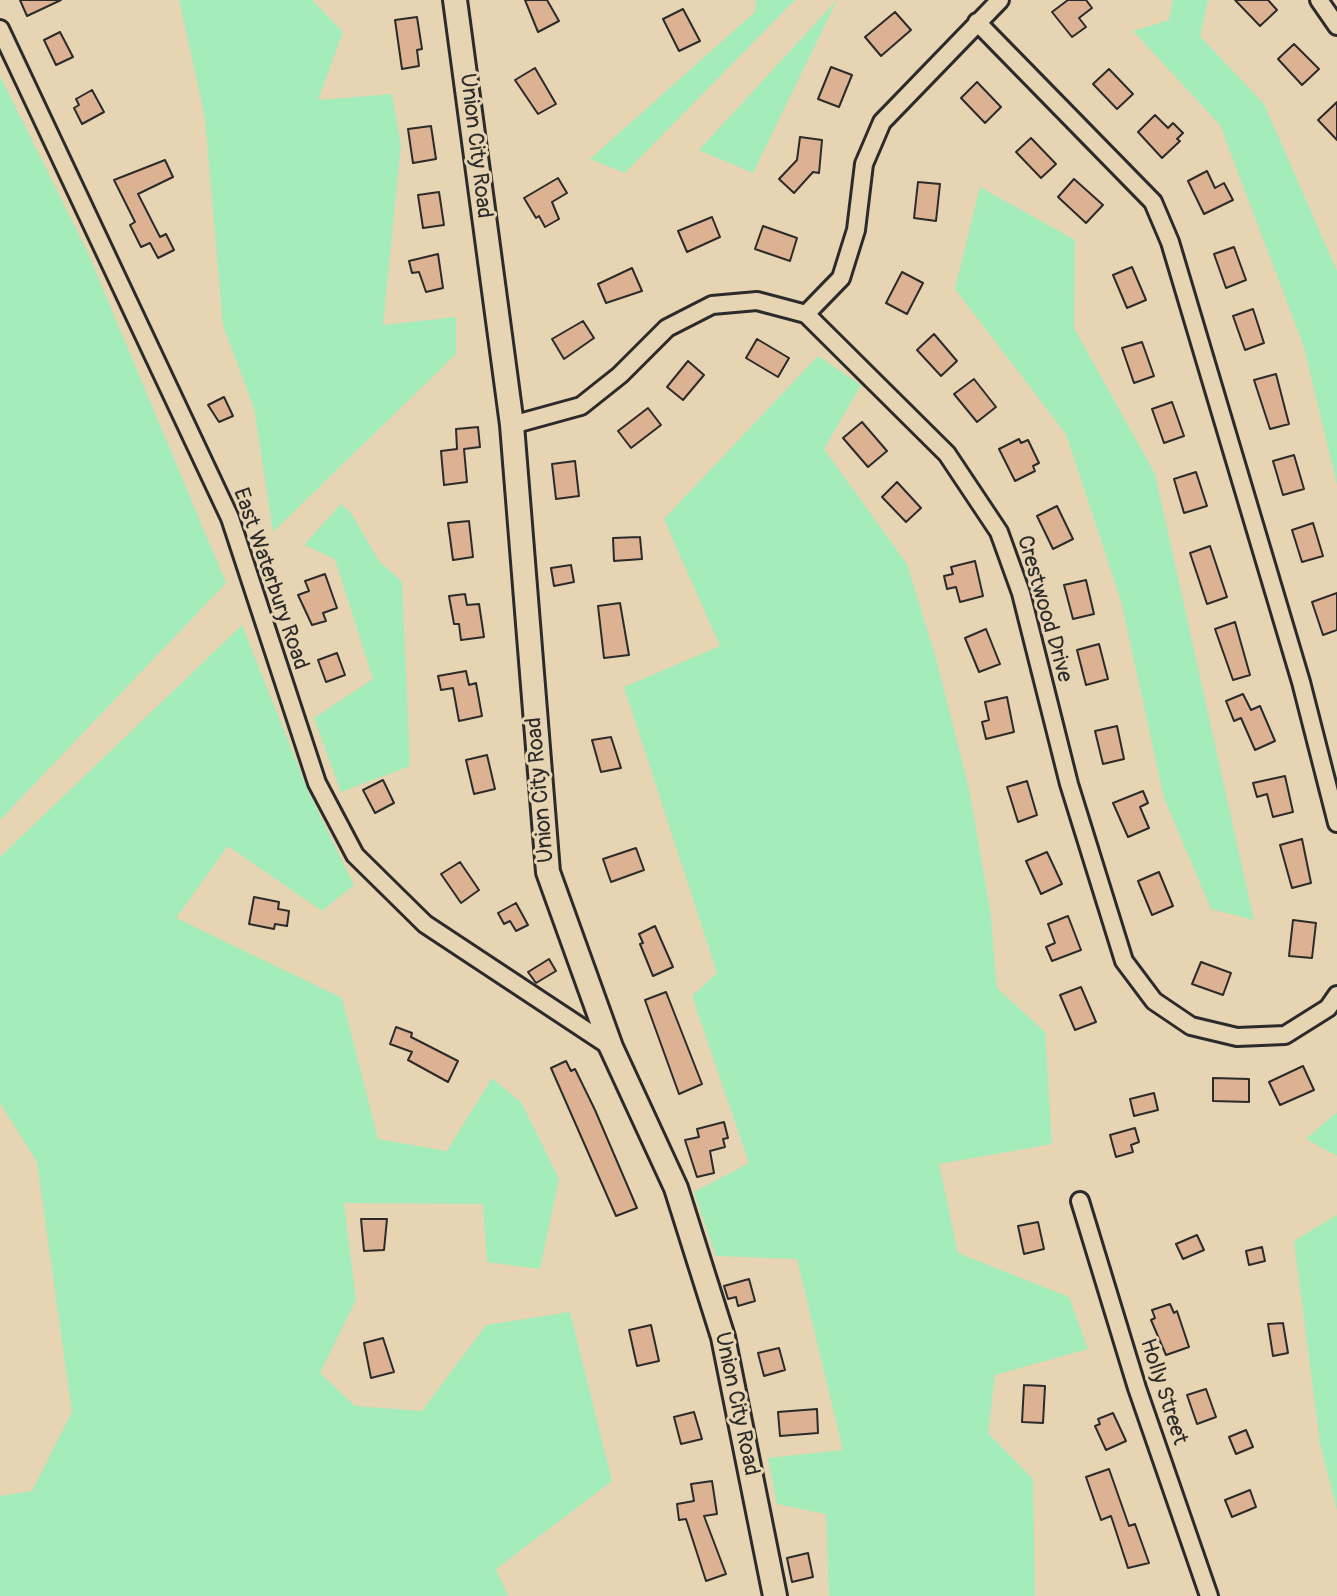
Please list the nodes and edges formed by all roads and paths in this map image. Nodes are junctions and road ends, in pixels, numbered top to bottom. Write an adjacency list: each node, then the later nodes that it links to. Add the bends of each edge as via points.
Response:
1 (455, 0): 8 (main road, Union City Road)
2 (1000, 0): 4 (street)
3 (1319, 0): 5 (street)
4 (977, 22): 7 (street, via 882,122 864,164 856,230 841,278); 9 (street, via 1153,202 1170,242 1301,682)
5 (1337, 26)
6 (0, 29): 11 (street, East Waterbury Road, via 230,518 317,783 355,855 425,924)
7 (806, 314): 8 (street, Crestwood Drive, via 757,301 712,305 667,328 581,406); 10 (street, Crestwood Drive, via 947,454 999,532 1021,593 1069,784 1124,961 1154,1001 1191,1026 1237,1037 1285,1035 1328,1008)
8 (512, 425): 11 (main road, Union City Road, via 548,872)
9 (1337, 823)
10 (1337, 995)
11 (611, 1047): 13 (main road, Union City Road, via 676,1188 723,1337)
12 (1080, 1201): 14 (street, Holly Street)
13 (775, 1596)
14 (1209, 1596)

